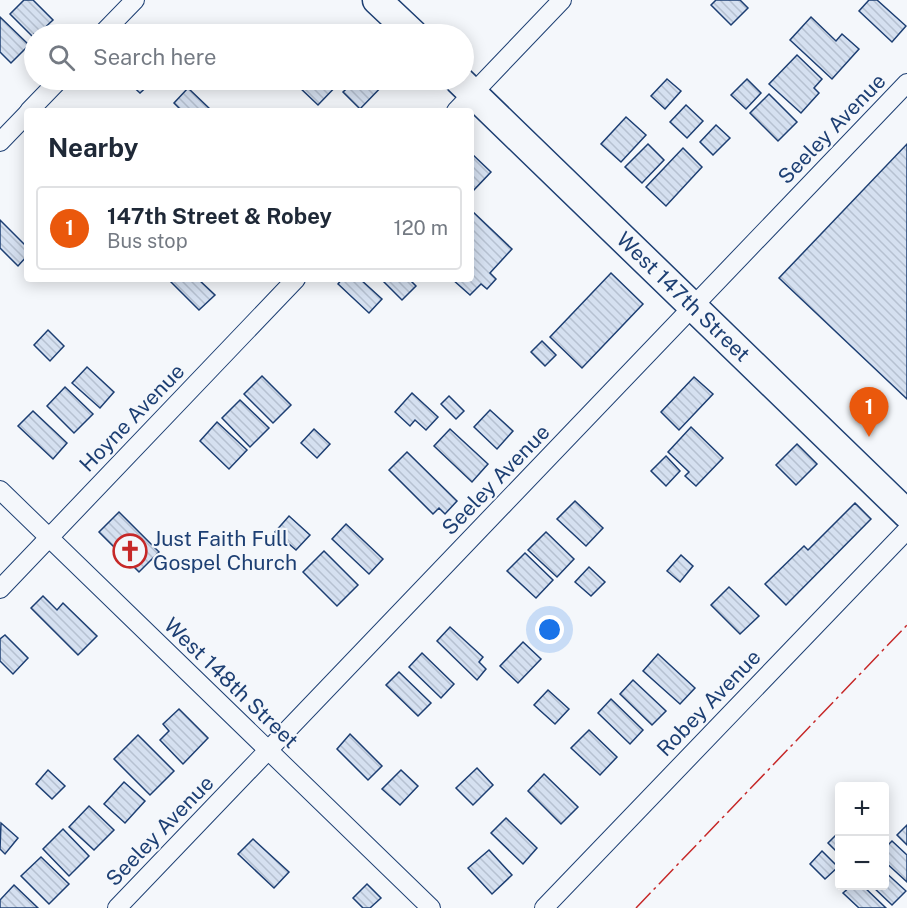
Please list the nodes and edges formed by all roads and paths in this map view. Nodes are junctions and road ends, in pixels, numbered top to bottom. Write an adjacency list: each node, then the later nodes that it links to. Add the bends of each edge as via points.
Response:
1 (135, 0): 4 (street)
2 (377, 0): 5 (main road)
3 (562, 0): 7 (street)
4 (112, 24)
5 (402, 24)
6 (907, 83): 14 (street, Seeley Avenue)
7 (474, 84)
8 (49, 90): 10 (street)
9 (463, 94): 14 (main road, West 147th Street)
10 (32, 108)
11 (24, 116): 12 (street)
12 (0, 142)
13 (293, 282): 18 (street, Hoyne Avenue)
14 (693, 307): 16 (main road, West 147th Street); 20 (street, Seeley Avenue)
15 (0, 490): 18 (street, West 148th Street)
16 (907, 514)
17 (907, 530): 23 (street, Robey Avenue)
18 (49, 538): 19 (street, Hoyne Avenue); 20 (street, West 148th Street)
19 (0, 589)
20 (268, 750): 21 (street, Seeley Avenue); 22 (street, West 148th Street)
21 (117, 908)
22 (431, 908)
23 (544, 908)

